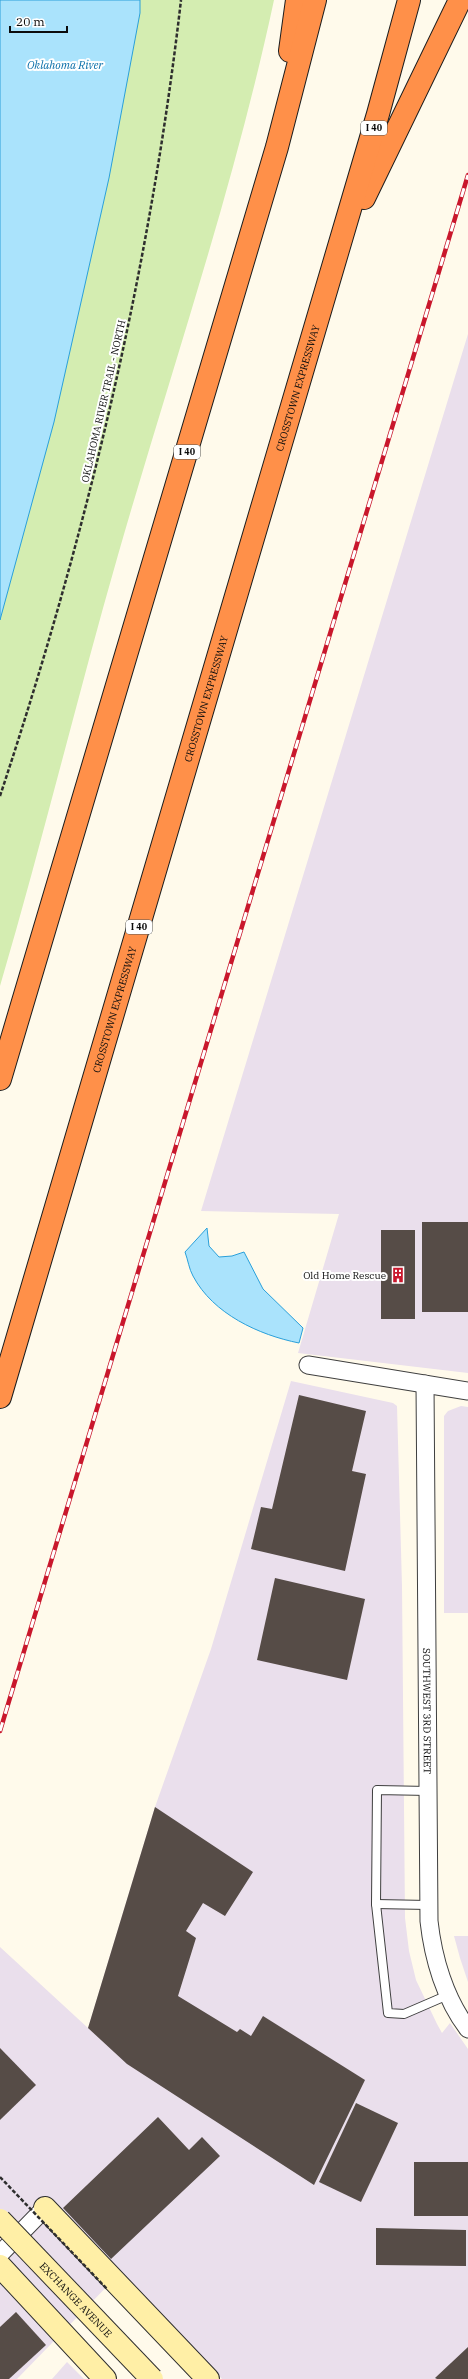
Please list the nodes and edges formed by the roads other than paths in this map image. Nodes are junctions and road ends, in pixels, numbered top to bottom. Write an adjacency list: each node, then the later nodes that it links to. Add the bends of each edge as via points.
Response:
1 (297, 0): 5 (highway)
2 (316, 0): 5 (highway, I 40)
3 (409, 0): 6 (highway, CROSSTOWN EXPRESSWAY / I 40)
4 (460, 0): 6 (highway)
5 (277, 147): 7 (highway, I 40)
6 (337, 255): 11 (highway, CROSSTOWN EXPRESSWAY / I 40)
7 (0, 1079)
8 (308, 1366): 9 (street)
9 (425, 1384): 10 (street); 12 (street, SOUTHWEST 3RD STREET)
10 (468, 1391)
11 (0, 1397)
12 (428, 1791): 13 (lane, via 377,1790); 14 (street, SOUTHWEST 3RD STREET)
13 (376, 1904): 14 (lane); 15 (lane, via 388,2013 404,2014)
14 (428, 1905): 15 (street, SOUTHWEST 3RD STREET, via 433,1951)
15 (448, 1995): 16 (street, SOUTHWEST 3RD STREET)
16 (468, 2029)
17 (46, 2208): 19 (street); 23 (main road)
18 (0, 2220): 22 (main road, EXCHANGE AVENUE, bridge)
19 (0, 2254)
20 (0, 2266): 21 (main road)
21 (105, 2379)
22 (152, 2379)
23 (208, 2379)

